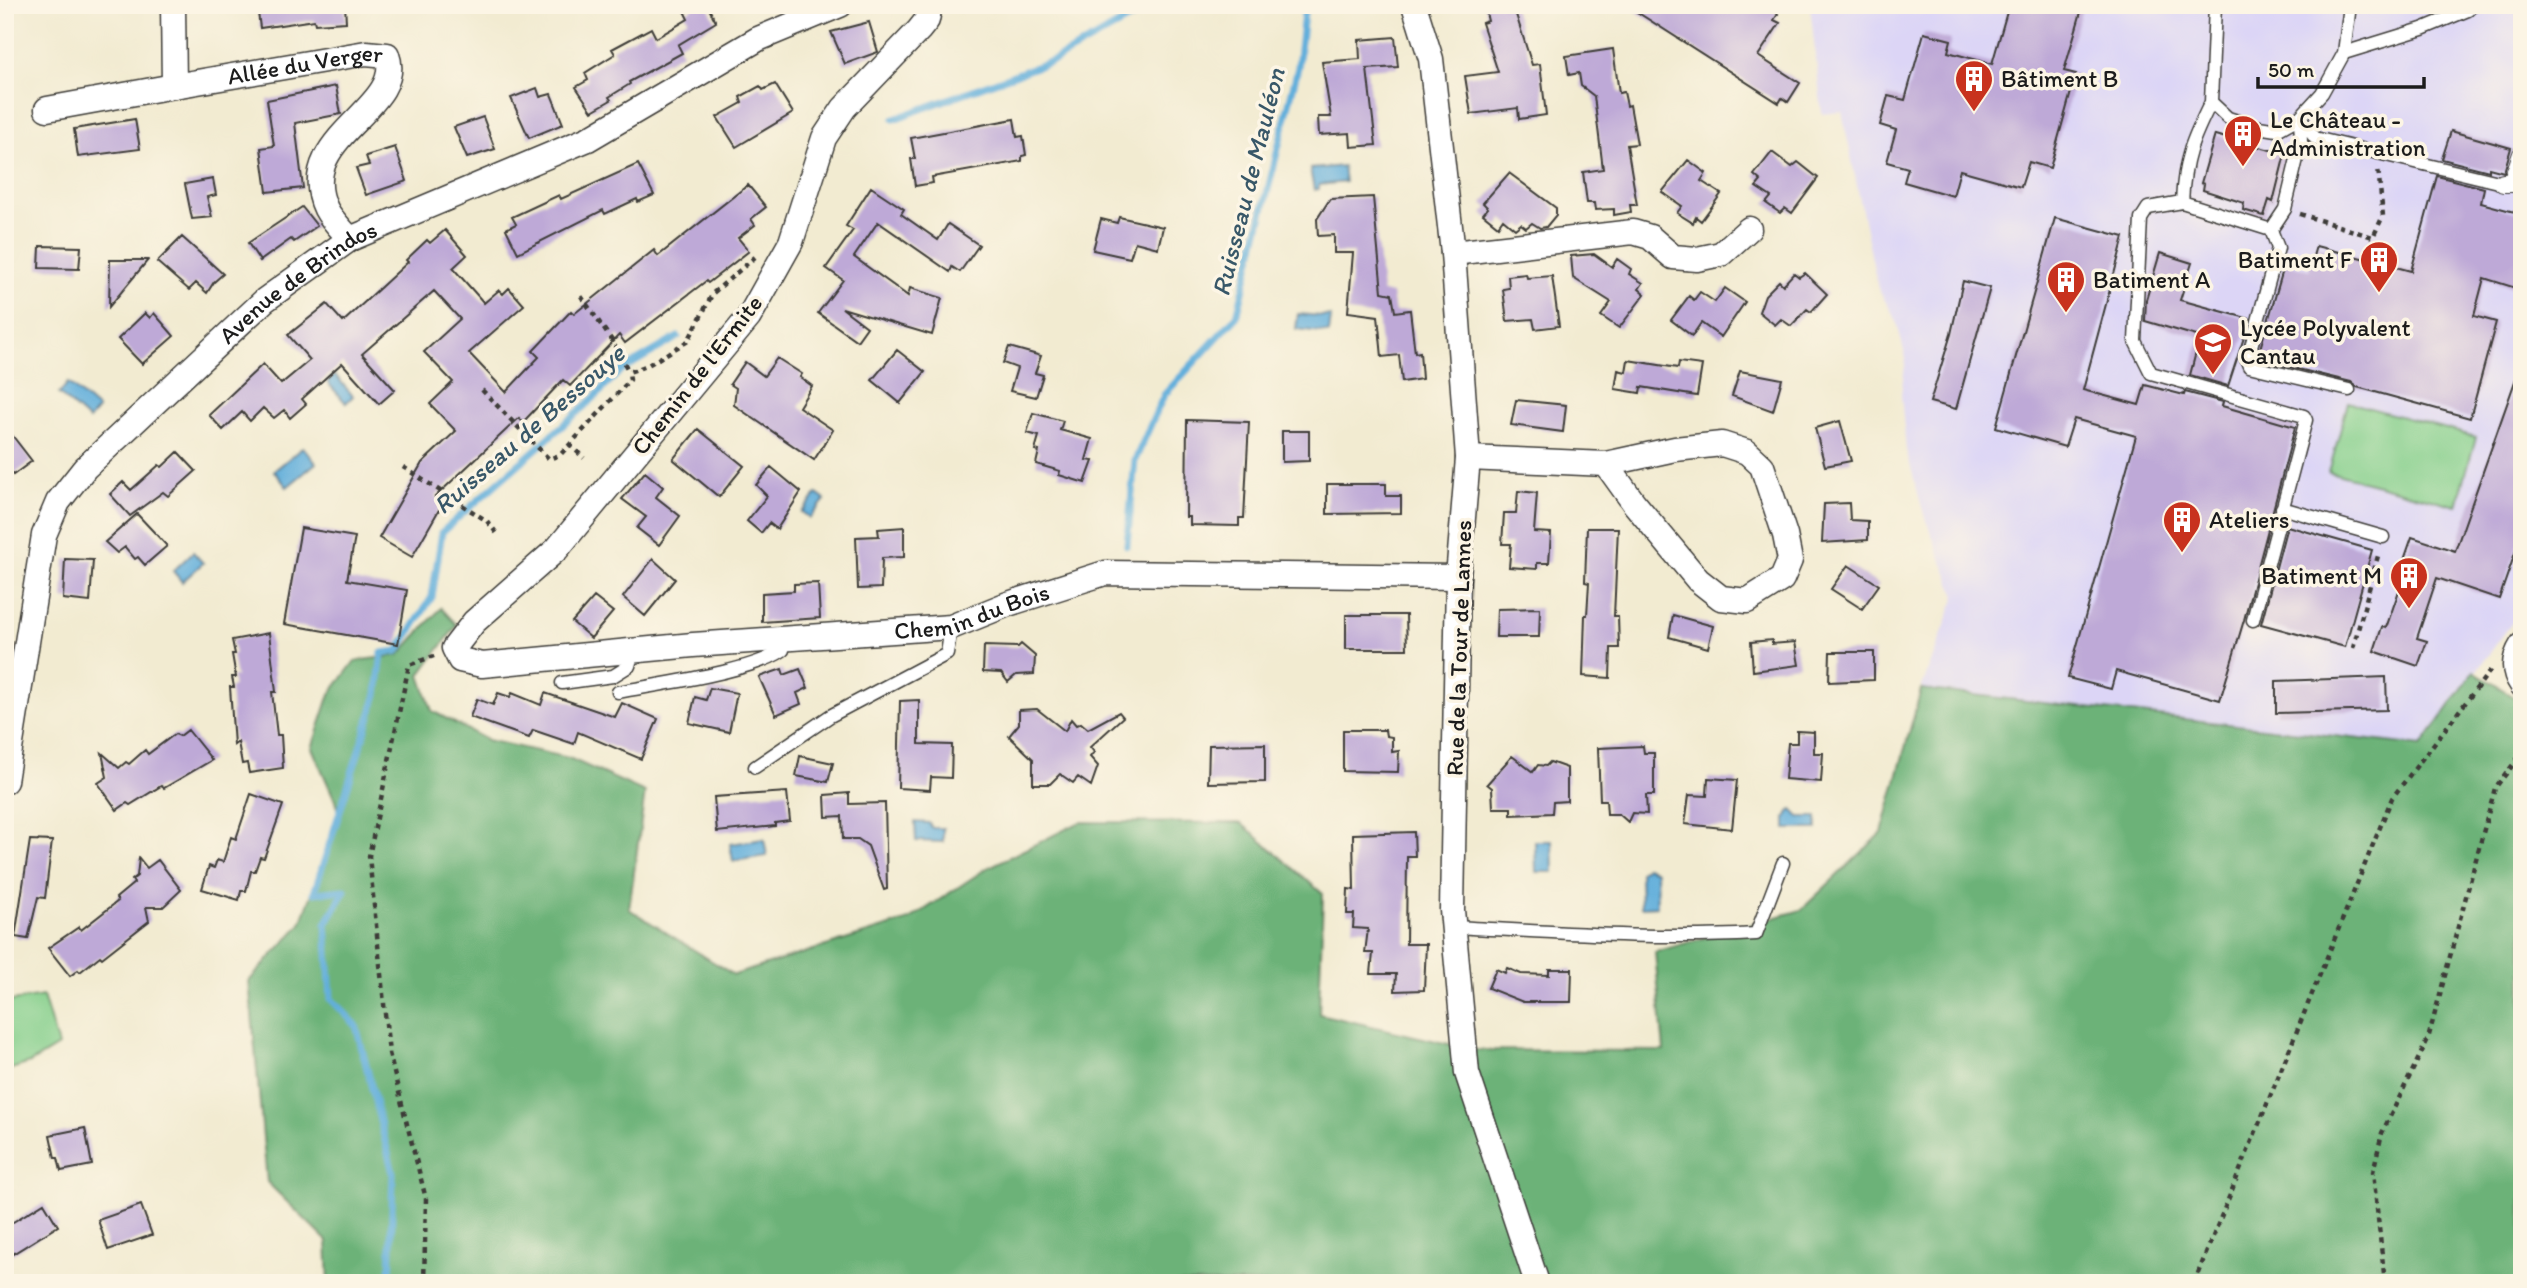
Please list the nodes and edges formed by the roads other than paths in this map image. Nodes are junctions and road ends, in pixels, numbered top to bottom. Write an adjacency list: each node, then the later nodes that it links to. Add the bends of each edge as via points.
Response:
1 (173, 5): 9 (street)
2 (840, 5): 18 (street, Avenue de Brindos, via 758,39 588,139)
3 (930, 5): 30 (street, Chemin de l'Ermite, via 927,20 844,108 824,138 791,242 749,317 557,549 474,622 454,648 460,660)
4 (1414, 5): 19 (street, Rue de la Tour de Lannes, via 1432,59)
5 (2216, 5): 10 (lane)
6 (2350, 5): 8 (lane)
7 (2472, 5): 8 (lane, via 2422,29)
8 (2344, 53): 12 (lane, via 2322,93)
9 (174, 86): 11 (street, Allée du Verger); 18 (street, Allée du Verger, via 366,53 387,55 386,87 325,156 319,182 326,209)
10 (2211, 102): 12 (lane, via 2228,118 2253,126 2277,130); 15 (lane, via 2183,170)
11 (47, 109)
12 (2300, 117): 14 (lane, via 2315,138); 17 (lane, via 2301,142 2286,209)
13 (2522, 154): 14 (street, via 2512,183)
14 (2503, 183)
15 (2182, 202): 17 (lane); 23 (lane, via 2148,208 2141,219 2135,341 2151,373 2304,416)
16 (1749, 229): 19 (street, via 1721,254 1697,259 1673,257 1650,237 1633,232)
17 (2271, 230): 20 (lane, via 2278,248 2249,366)
18 (350, 239): 34 (street, Avenue de Brindos, via 265,300 85,468 58,502 44,535)
19 (1453, 253): 21 (street, Rue de la Tour de Lannes)
20 (2349, 390)
21 (1468, 458): 22 (street); 25 (street, Rue de la Tour de Lannes)
22 (1606, 464): 22 (street, via 1698,580 1721,598 1747,601 1782,579 1790,560 1785,535 1762,466 1747,452 1722,444)
23 (2282, 508): 24 (lane); 26 (lane)
24 (2383, 537)
25 (1458, 577): 27 (street, Chemin du Bois, via 1105,573); 36 (street, Rue de la Tour de Lannes)
26 (2253, 620)
27 (951, 627): 28 (street, Chemin du Bois); 33 (lane, via 947,654 830,716)
28 (785, 639): 29 (street, Chemin du Bois); 32 (lane, via 783,650 772,658)
29 (633, 651): 30 (street, Chemin du Bois); 31 (lane, via 629,666 613,676)
30 (482, 665)
31 (562, 683)
32 (618, 692)
33 (755, 767)
34 (5, 781)
35 (1783, 863): 36 (lane, via 1756,934 1616,936)
36 (1453, 927): 37 (street, Rue de la Tour de Lannes, via 1467,1073)
37 (1537, 1283)

